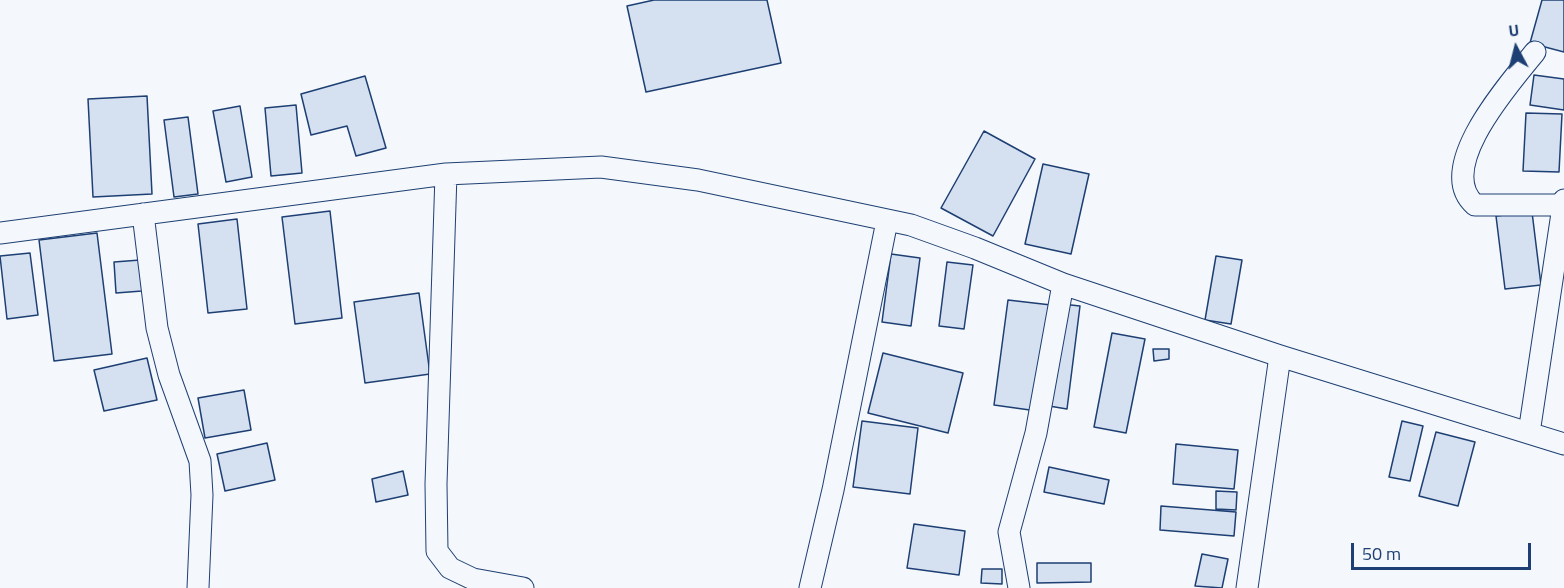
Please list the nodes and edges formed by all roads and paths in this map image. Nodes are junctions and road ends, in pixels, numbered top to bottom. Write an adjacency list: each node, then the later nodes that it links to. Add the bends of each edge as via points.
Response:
1 (1535, 52): 3 (street, via 1488,111 1468,150 1464,185 1475,205)
2 (446, 174): 4 (street); 5 (street, via 601,167 698,180); 12 (street, via 437,551 450,568 473,579)
3 (1564, 203): 9 (street)
4 (143, 214): 6 (street); 11 (street, via 157,328 169,375 200,461)
5 (887, 221): 7 (street, via 911,225); 13 (street)
6 (0, 232)
7 (1063, 284): 8 (street); 14 (street, via 1036,433 1009,532)
8 (1280, 356): 9 (street); 15 (street)
9 (1529, 433): 10 (street)
10 (1564, 444)
11 (198, 588)
12 (523, 588)
13 (810, 588)
14 (1019, 588)
15 (1247, 588)

